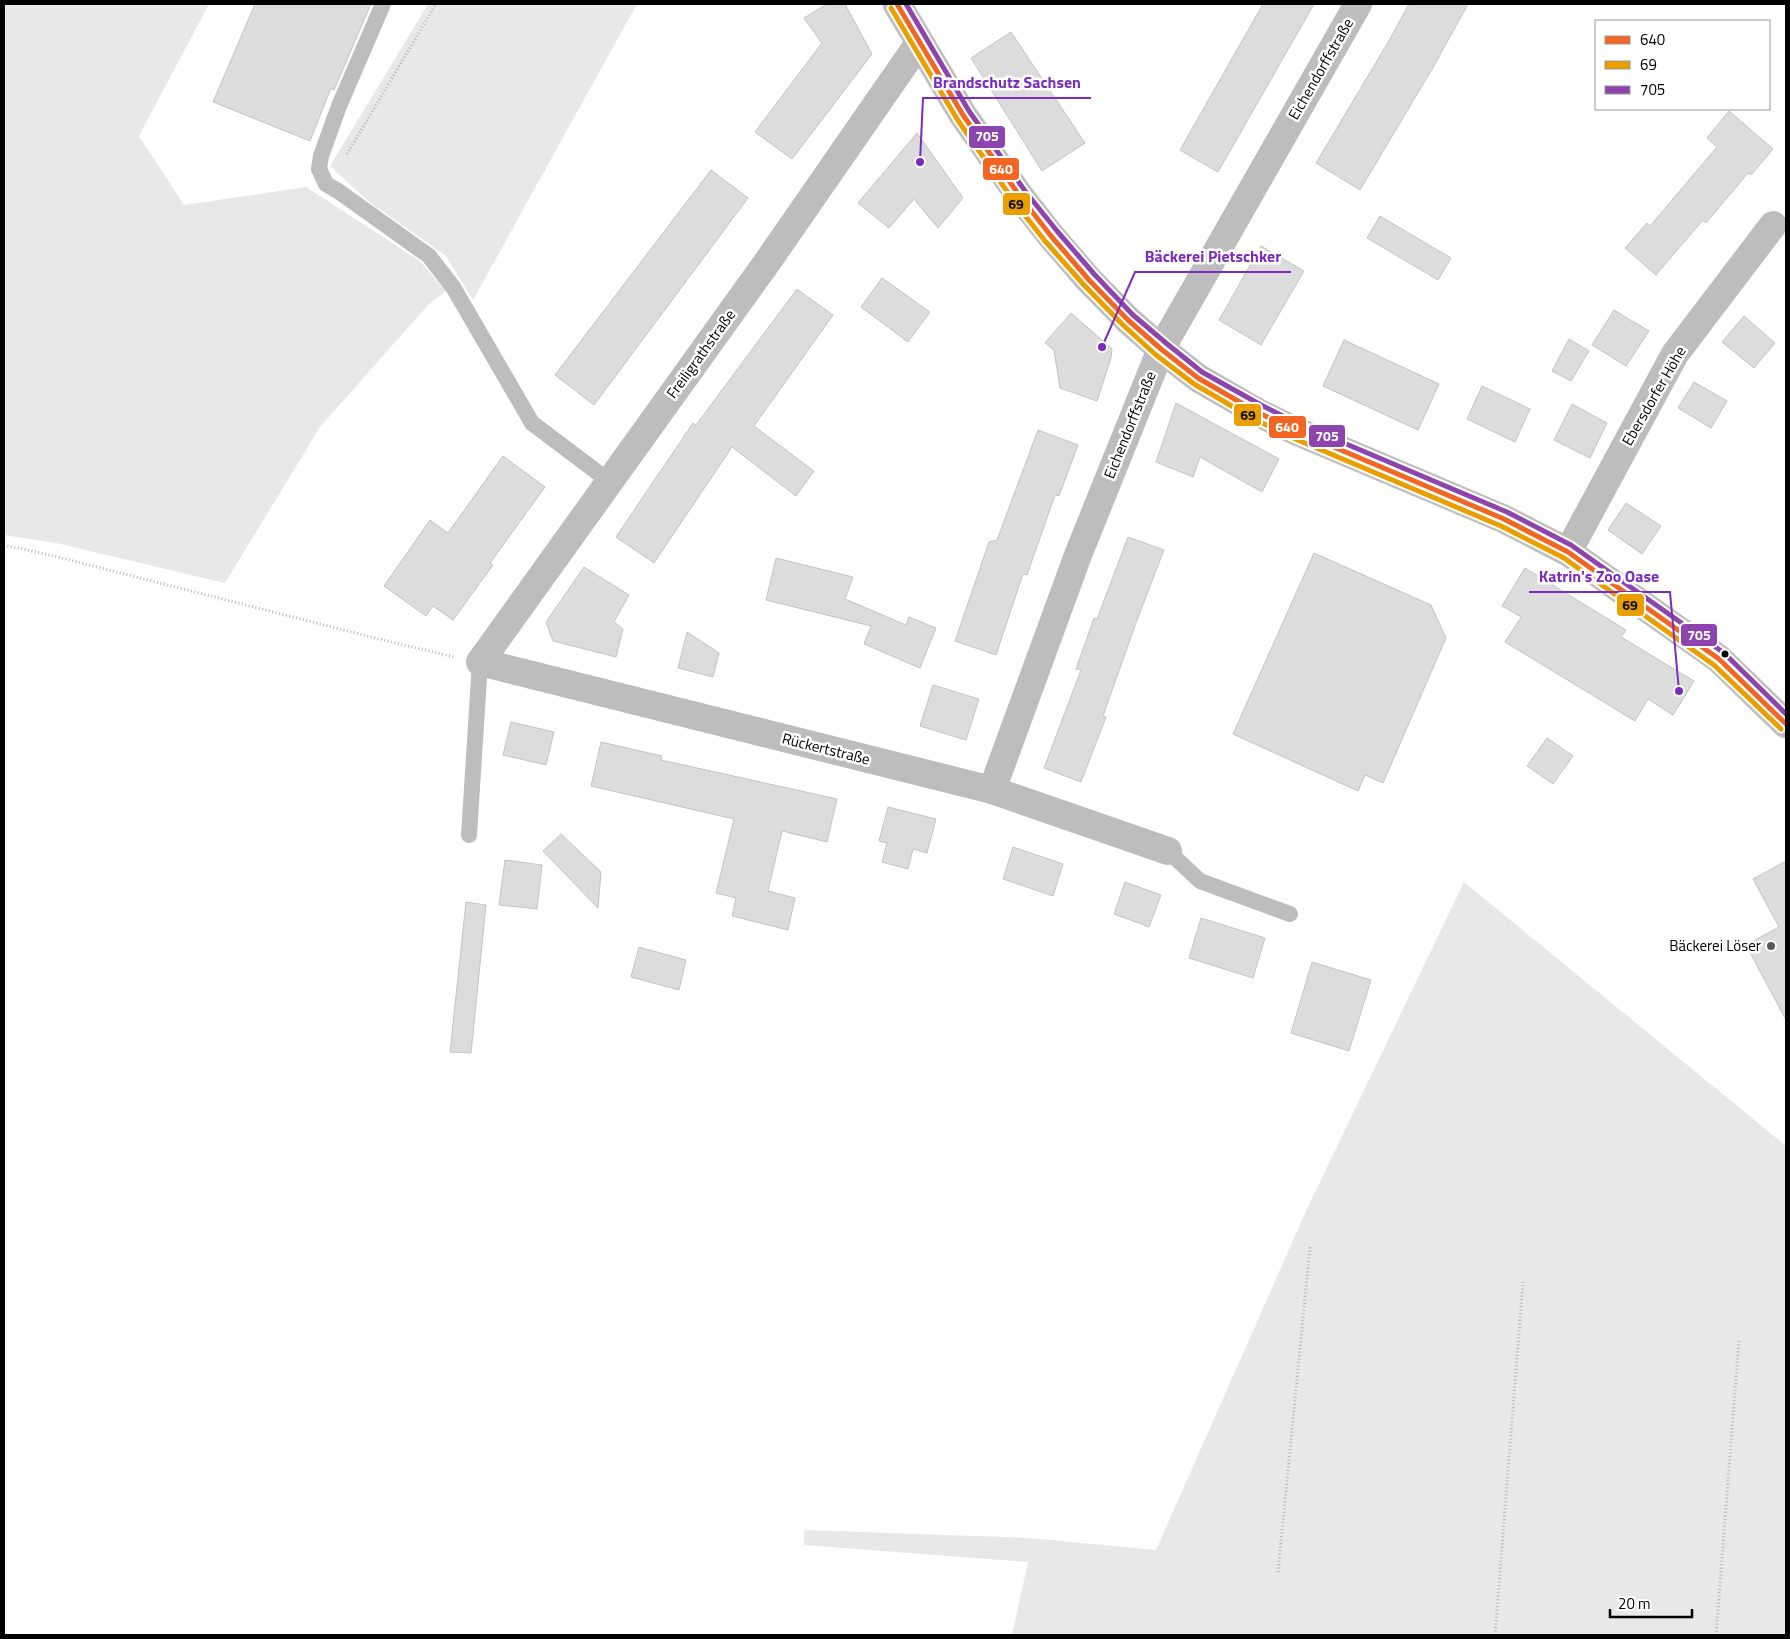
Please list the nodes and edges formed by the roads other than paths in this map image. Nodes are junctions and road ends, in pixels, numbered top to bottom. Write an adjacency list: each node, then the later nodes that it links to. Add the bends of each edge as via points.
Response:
1 (383, 4): 7 (lane, via 321,156 319,169 326,184 429,256 453,287 532,423)
2 (897, 4): 4 (street)
3 (1358, 4): 6 (street, Eichendorffstraße)
4 (919, 43): 6 (street, via 963,115 1051,236 1128,320); 7 (street, Freiligrathstraße)
5 (1773, 224): 8 (street, Ebersdorfer Höhe, via 1675,354)
6 (1161, 349): 8 (street, via 1198,378 1257,412 1504,518); 11 (street, Eichendorffstraße, via 1078,555)
7 (610, 481): 9 (street, Freiligrathstraße)
8 (1568, 552): 10 (street, via 1719,658)
9 (480, 662): 11 (street, Rückertstraße); 12 (lane)
10 (1786, 724)
11 (992, 790): 13 (street, Rückertstraße)
12 (469, 835)
13 (1168, 851): 14 (lane, via 1200,881)
14 (1290, 914)

